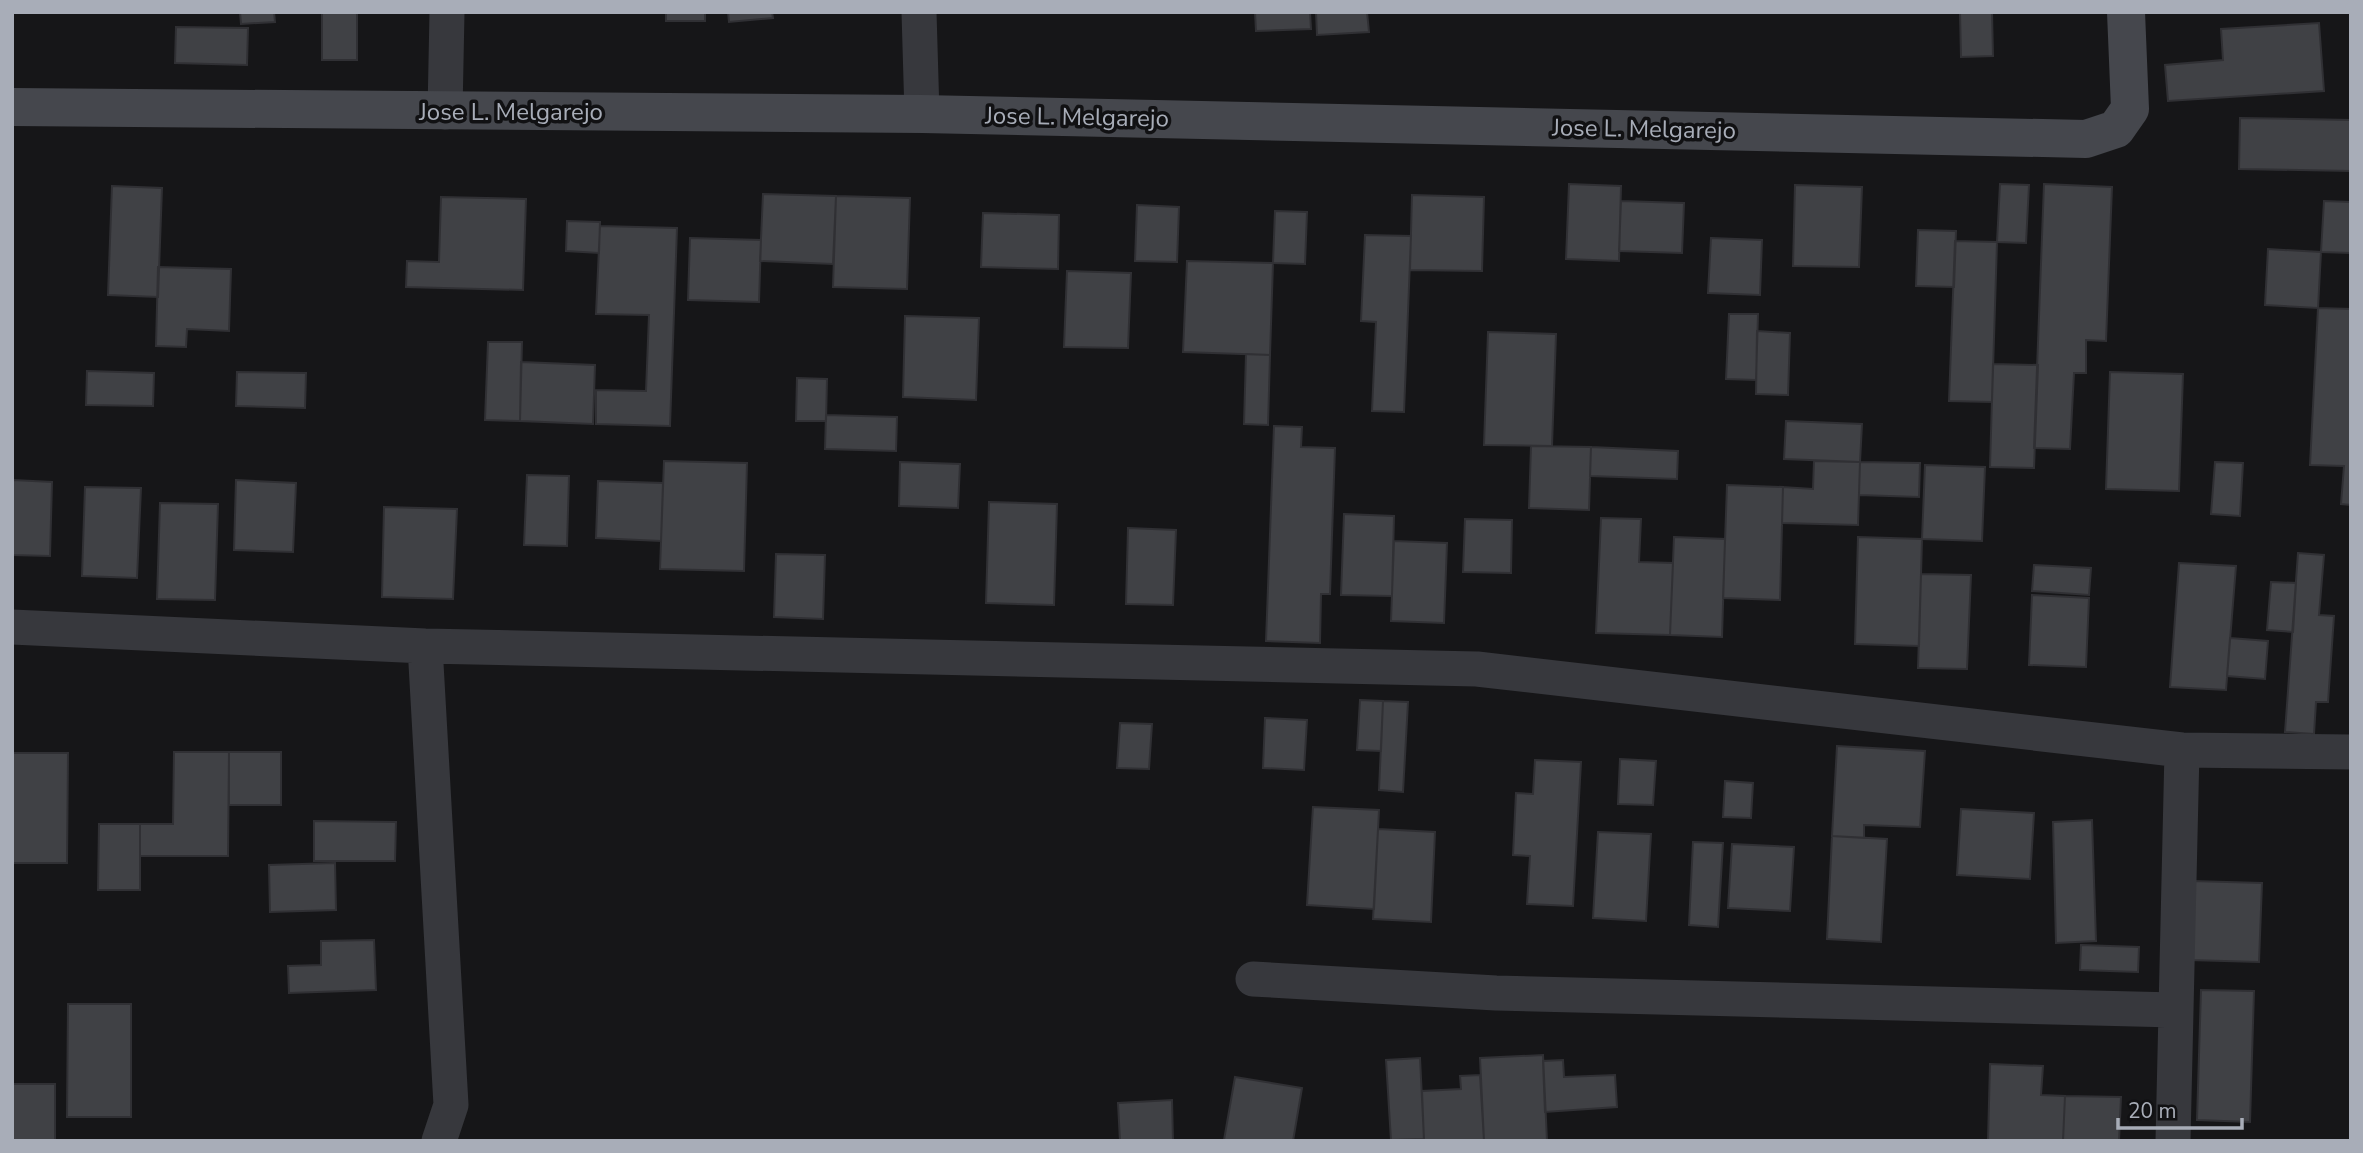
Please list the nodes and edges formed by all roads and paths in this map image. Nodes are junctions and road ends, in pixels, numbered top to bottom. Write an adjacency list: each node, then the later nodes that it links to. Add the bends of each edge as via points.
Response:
1 (447, 12): 5 (street)
2 (919, 12): 6 (street)
3 (2126, 12): 6 (street, Jose L. Melgarejo, via 2130,108 2116,129 2086,139)
4 (12, 107): 5 (street, Jose L. Melgarejo)
5 (445, 112): 6 (street, Jose L. Melgarejo)
6 (922, 114)
7 (12, 627): 8 (street)
8 (425, 646): 9 (street, via 1477,669); 13 (street, via 451,1105)
9 (2182, 750): 10 (street); 12 (street)
10 (2351, 752)
11 (1253, 979): 12 (street, via 1496,993)
12 (2176, 1010): 14 (street)
13 (439, 1141)
14 (2173, 1141)

